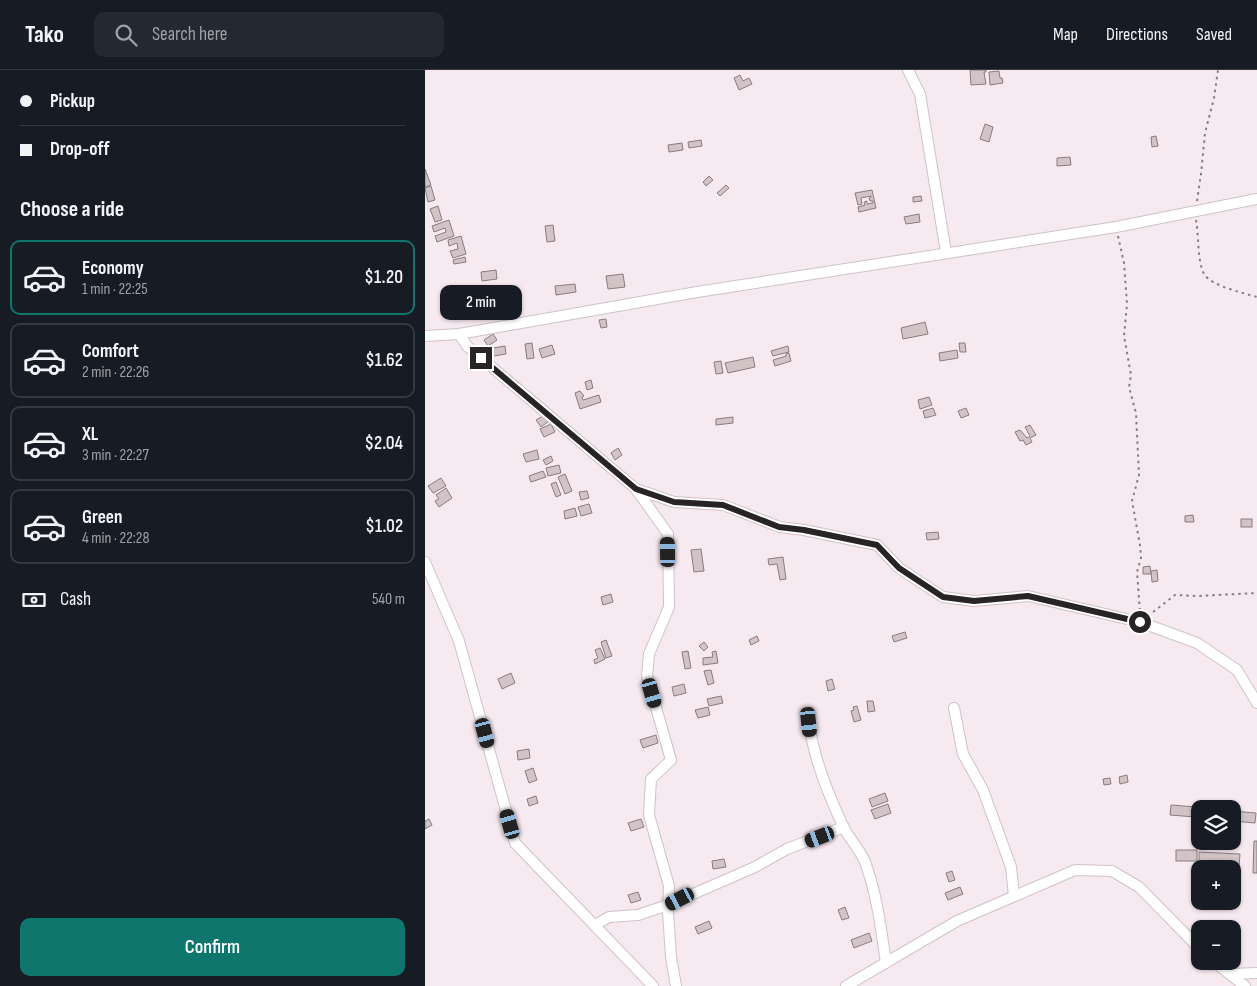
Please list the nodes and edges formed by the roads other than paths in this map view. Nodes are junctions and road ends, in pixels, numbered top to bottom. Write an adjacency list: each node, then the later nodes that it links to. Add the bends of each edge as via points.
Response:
1 (908, 70): 3 (street, via 920,94)
2 (1257, 199): 3 (street, via 1116,227)
3 (946, 252): 4 (street)
4 (459, 334): 5 (street); 6 (street, via 467,346)
5 (425, 336)
6 (636, 489): 8 (street, via 674,502 723,505 779,527 877,545 899,568 943,597 974,601 1028,596 1140,622 1197,643 1237,670); 13 (street, via 668,534 669,607 649,654 647,676 671,760 651,779 649,815 669,886)
7 (425, 562): 14 (street, via 459,641 515,843)
8 (1257, 703)
9 (954, 708): 12 (street, via 963,754 983,790 1011,867)
10 (809, 722): 11 (street, via 811,741)
11 (844, 827): 13 (street, via 787,849 755,867); 16 (street, via 864,861 878,910)
12 (1014, 896): 15 (street, via 1075,870 1112,871 1139,887); 16 (street, via 957,921)
13 (669, 905): 14 (street, via 638,915 609,917); 21 (street)
14 (595, 925): 20 (street)
15 (1191, 940)
16 (886, 963): 22 (street)
17 (1225, 970): 19 (street)
18 (1257, 973): 19 (street)
19 (1231, 974): 23 (street)
20 (653, 986)
21 (676, 986)
22 (846, 986)
23 (1245, 986)

